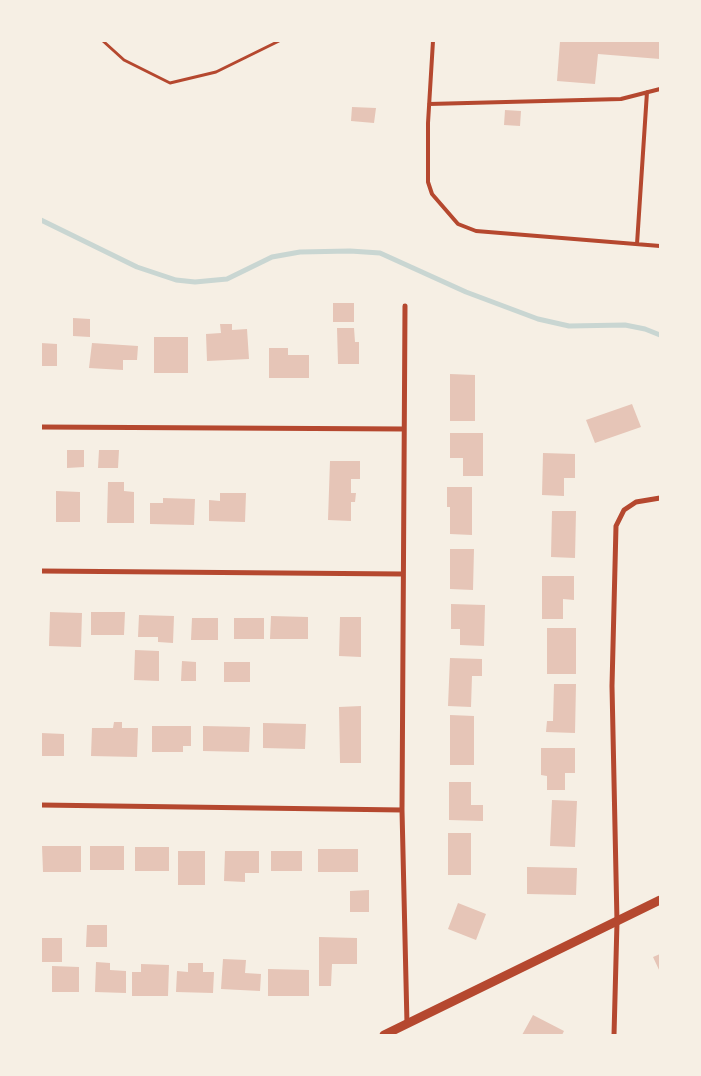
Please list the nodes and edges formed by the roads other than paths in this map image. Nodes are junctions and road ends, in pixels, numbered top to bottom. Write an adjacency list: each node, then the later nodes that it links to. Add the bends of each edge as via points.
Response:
1 (434, 41): 4 (lane)
2 (660, 89): 3 (lane)
3 (647, 92): 4 (lane, via 621,99); 5 (lane)
4 (429, 104): 5 (lane, via 428,182 432,194 458,224 476,231)
5 (637, 244): 6 (lane)
6 (660, 246)
7 (405, 306): 9 (street)
8 (41, 427): 9 (street)
9 (404, 428): 12 (street)
10 (660, 498): 16 (street, via 636,502 624,510 616,526 612,754)
11 (41, 571): 12 (street)
12 (402, 574): 14 (street)
13 (41, 805): 14 (street)
14 (402, 810): 17 (street)
15 (660, 900): 16 (street)
16 (617, 922): 17 (street); 19 (street)
17 (407, 1024): 18 (street)
18 (384, 1035)
19 (614, 1035)

